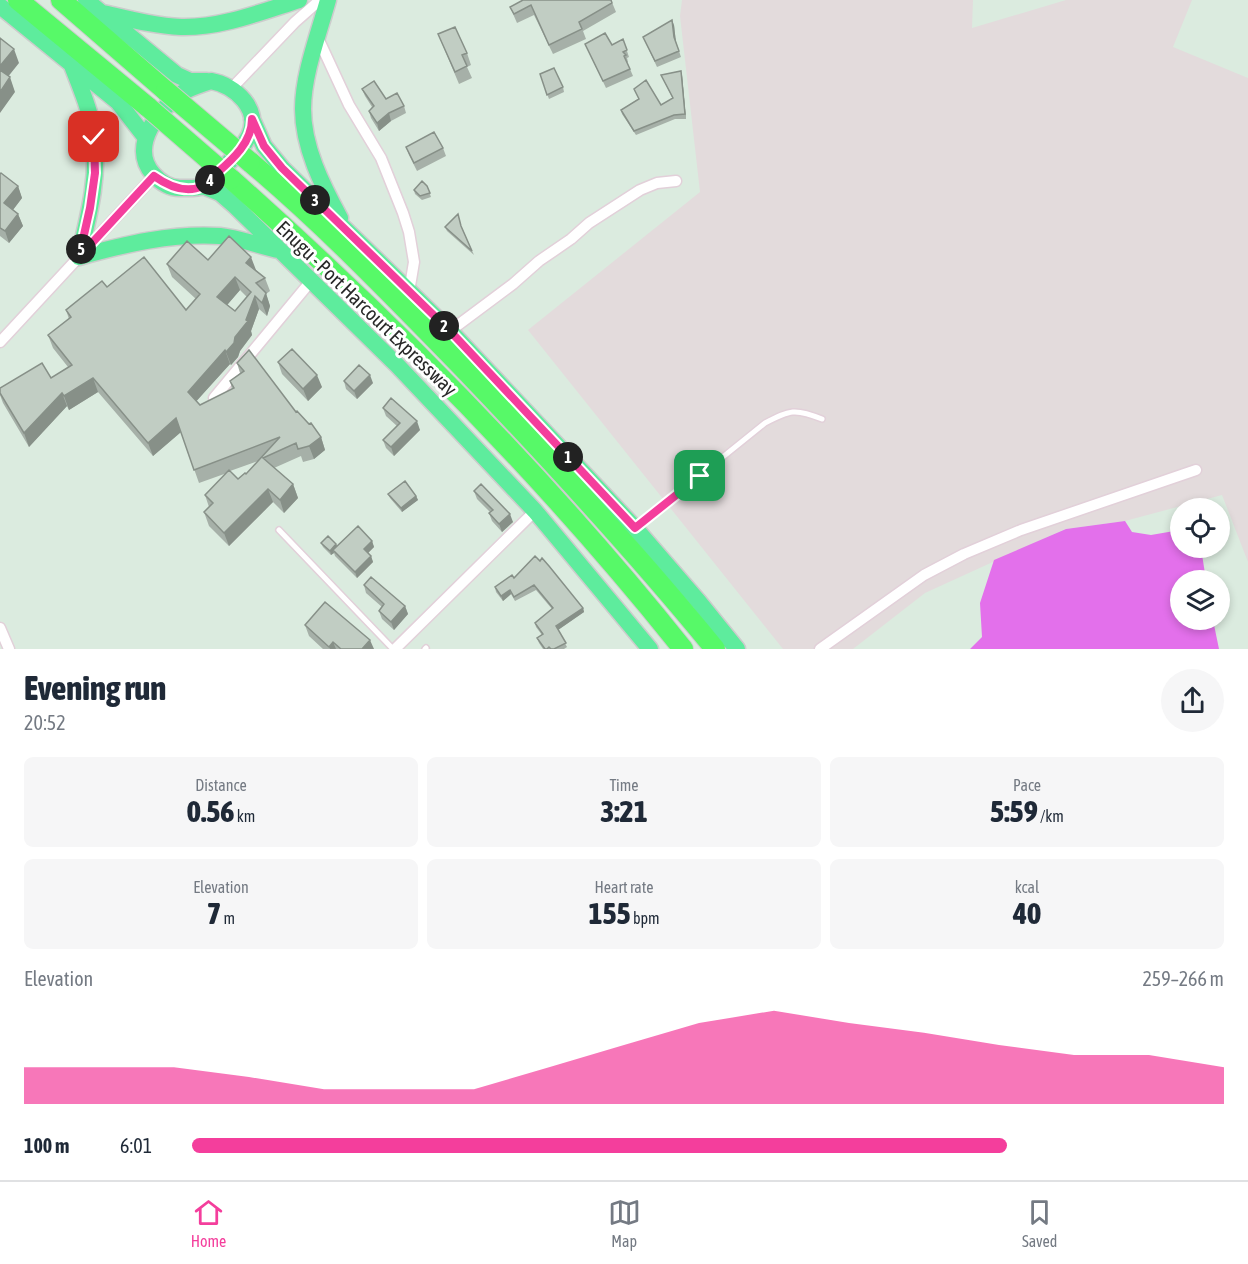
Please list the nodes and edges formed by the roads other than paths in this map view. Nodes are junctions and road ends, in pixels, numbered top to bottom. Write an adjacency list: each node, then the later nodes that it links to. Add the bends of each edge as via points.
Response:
1 (18, 0): 29 (highway, Enugu - Port Harcourt Expressway, bridge, via 280,222 484,423)
2 (61, 0): 28 (highway, Enugu - Port Harcourt Expressway, bridge, via 288,194 400,303)
3 (86, 0): 8 (main road)
4 (299, 0): 8 (main road, via 232,21 183,27)
5 (320, 0): 12 (street)
6 (328, 0): 9 (main road)
7 (0, 6): 10 (main road)
8 (103, 13): 11 (main road, via 177,75 190,81)
9 (318, 38): 18 (main road, via 306,81 306,136 322,183); 22 (street, via 349,105 381,158 403,213 414,262)
10 (71, 63): 14 (main road, via 118,102); 20 (main road, via 94,137 95,173)
11 (211, 81): 12 (main road); 14 (main road, via 185,92 168,106)
12 (232, 88): 13 (main road)
13 (252, 119): 17 (main road, via 242,147); 18 (main road, Enugu - Port Harcourt Expressway, via 274,160)
14 (146, 138): 15 (main road, via 146,165)
15 (154, 176): 17 (main road, via 173,188); 20 (street)
16 (676, 181): 23 (street, via 640,190 589,223)
17 (203, 186): 19 (main road, Enugu - Port Harcourt Expressway, via 220,193)
18 (348, 232): 22 (main road, Enugu - Port Harcourt Expressway)
19 (279, 250): 20 (main road, via 222,236 179,236 140,241); 21 (main road, Enugu - Port Harcourt Expressway)
20 (79, 257): 24 (street)
21 (311, 281): 25 (street); 30 (main road, Enugu - Port Harcourt Expressway, via 397,365)
22 (409, 292): 23 (main road, Enugu - Port Harcourt Expressway)
23 (450, 331): 31 (main road, Enugu - Port Harcourt Expressway)
24 (0, 342)
25 (214, 398)
26 (822, 419): 31 (lane, via 804,412 787,412 765,423)
27 (1196, 470): 40 (street, via 964,554 924,574)
28 (567, 479): 29 (highway); 38 (highway, Enugu - Port Harcourt Expressway)
29 (551, 496): 37 (highway, Enugu - Port Harcourt Expressway)
30 (535, 511): 35 (street); 36 (main road, Enugu - Port Harcourt Expressway)
31 (635, 528): 39 (main road, Enugu - Port Harcourt Expressway)
32 (279, 530): 35 (lane)
33 (0, 628): 34 (street)
34 (9, 649)
35 (394, 649)
36 (650, 649)
37 (683, 649)
38 (715, 649)
39 (737, 649)
40 (820, 649)

